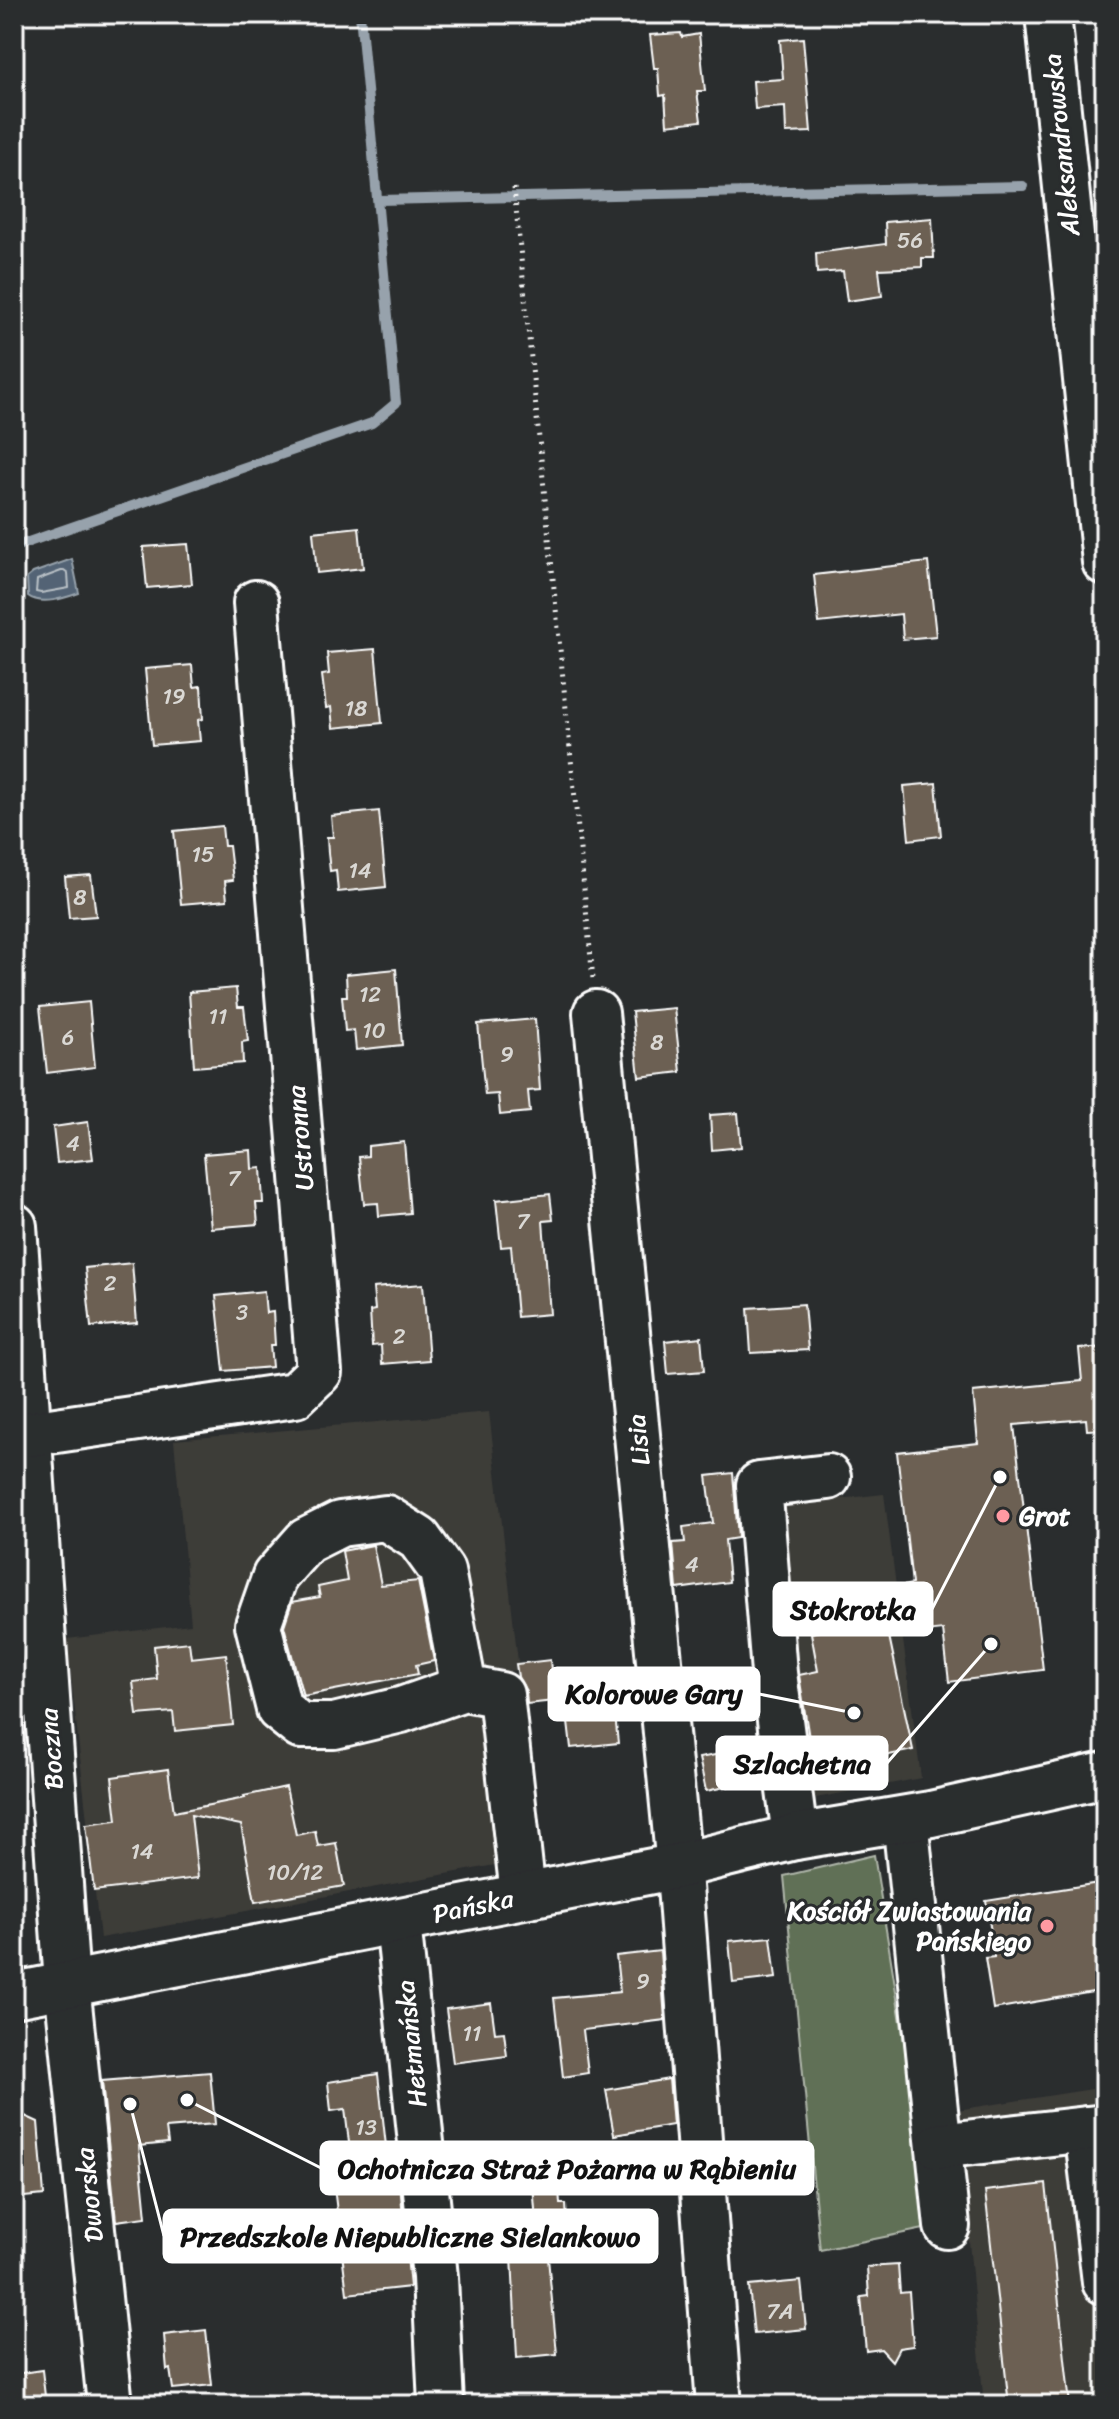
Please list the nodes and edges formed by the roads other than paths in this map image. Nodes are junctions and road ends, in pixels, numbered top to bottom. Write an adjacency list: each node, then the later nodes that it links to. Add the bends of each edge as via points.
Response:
1 (1048, 14): 2 (street, Aleksandrowska)
2 (1105, 562)
3 (256, 603): 6 (street, Ustronna, via 319,1372 295,1395)
4 (596, 1013): 13 (street, Lisia)
5 (14, 1226): 6 (street, Boczna)
6 (29, 1434): 16 (street, Boczna)
7 (828, 1477): 12 (street, via 759,1485 774,1673)
8 (464, 1688): 8 (street, via 334,1726 300,1726 279,1709 258,1625 275,1576 306,1541 340,1524 386,1518 419,1539 442,1571); 14 (street, via 501,1695)
9 (1105, 1775): 11 (street, Pańska)
10 (1105, 1803): 11 (street, Pańska)
11 (918, 1817): 12 (street, Pańska); 19 (street)
12 (795, 1837): 13 (street, Pańska)
13 (678, 1866): 14 (street, Pańska); 24 (street, Lisia)
14 (523, 1895): 15 (street, Pańska)
15 (398, 1922): 16 (street, Pańska); 23 (street, Hetmańska, via 435,2277)
16 (67, 1984): 17 (street, Pańska); 22 (street, Dworska)
17 (14, 1995)
18 (1096, 2128): 19 (street); 21 (street)
19 (939, 2146): 20 (street)
20 (947, 2226)
21 (1105, 2282)
22 (110, 2405)
23 (441, 2405)
24 (719, 2405)

